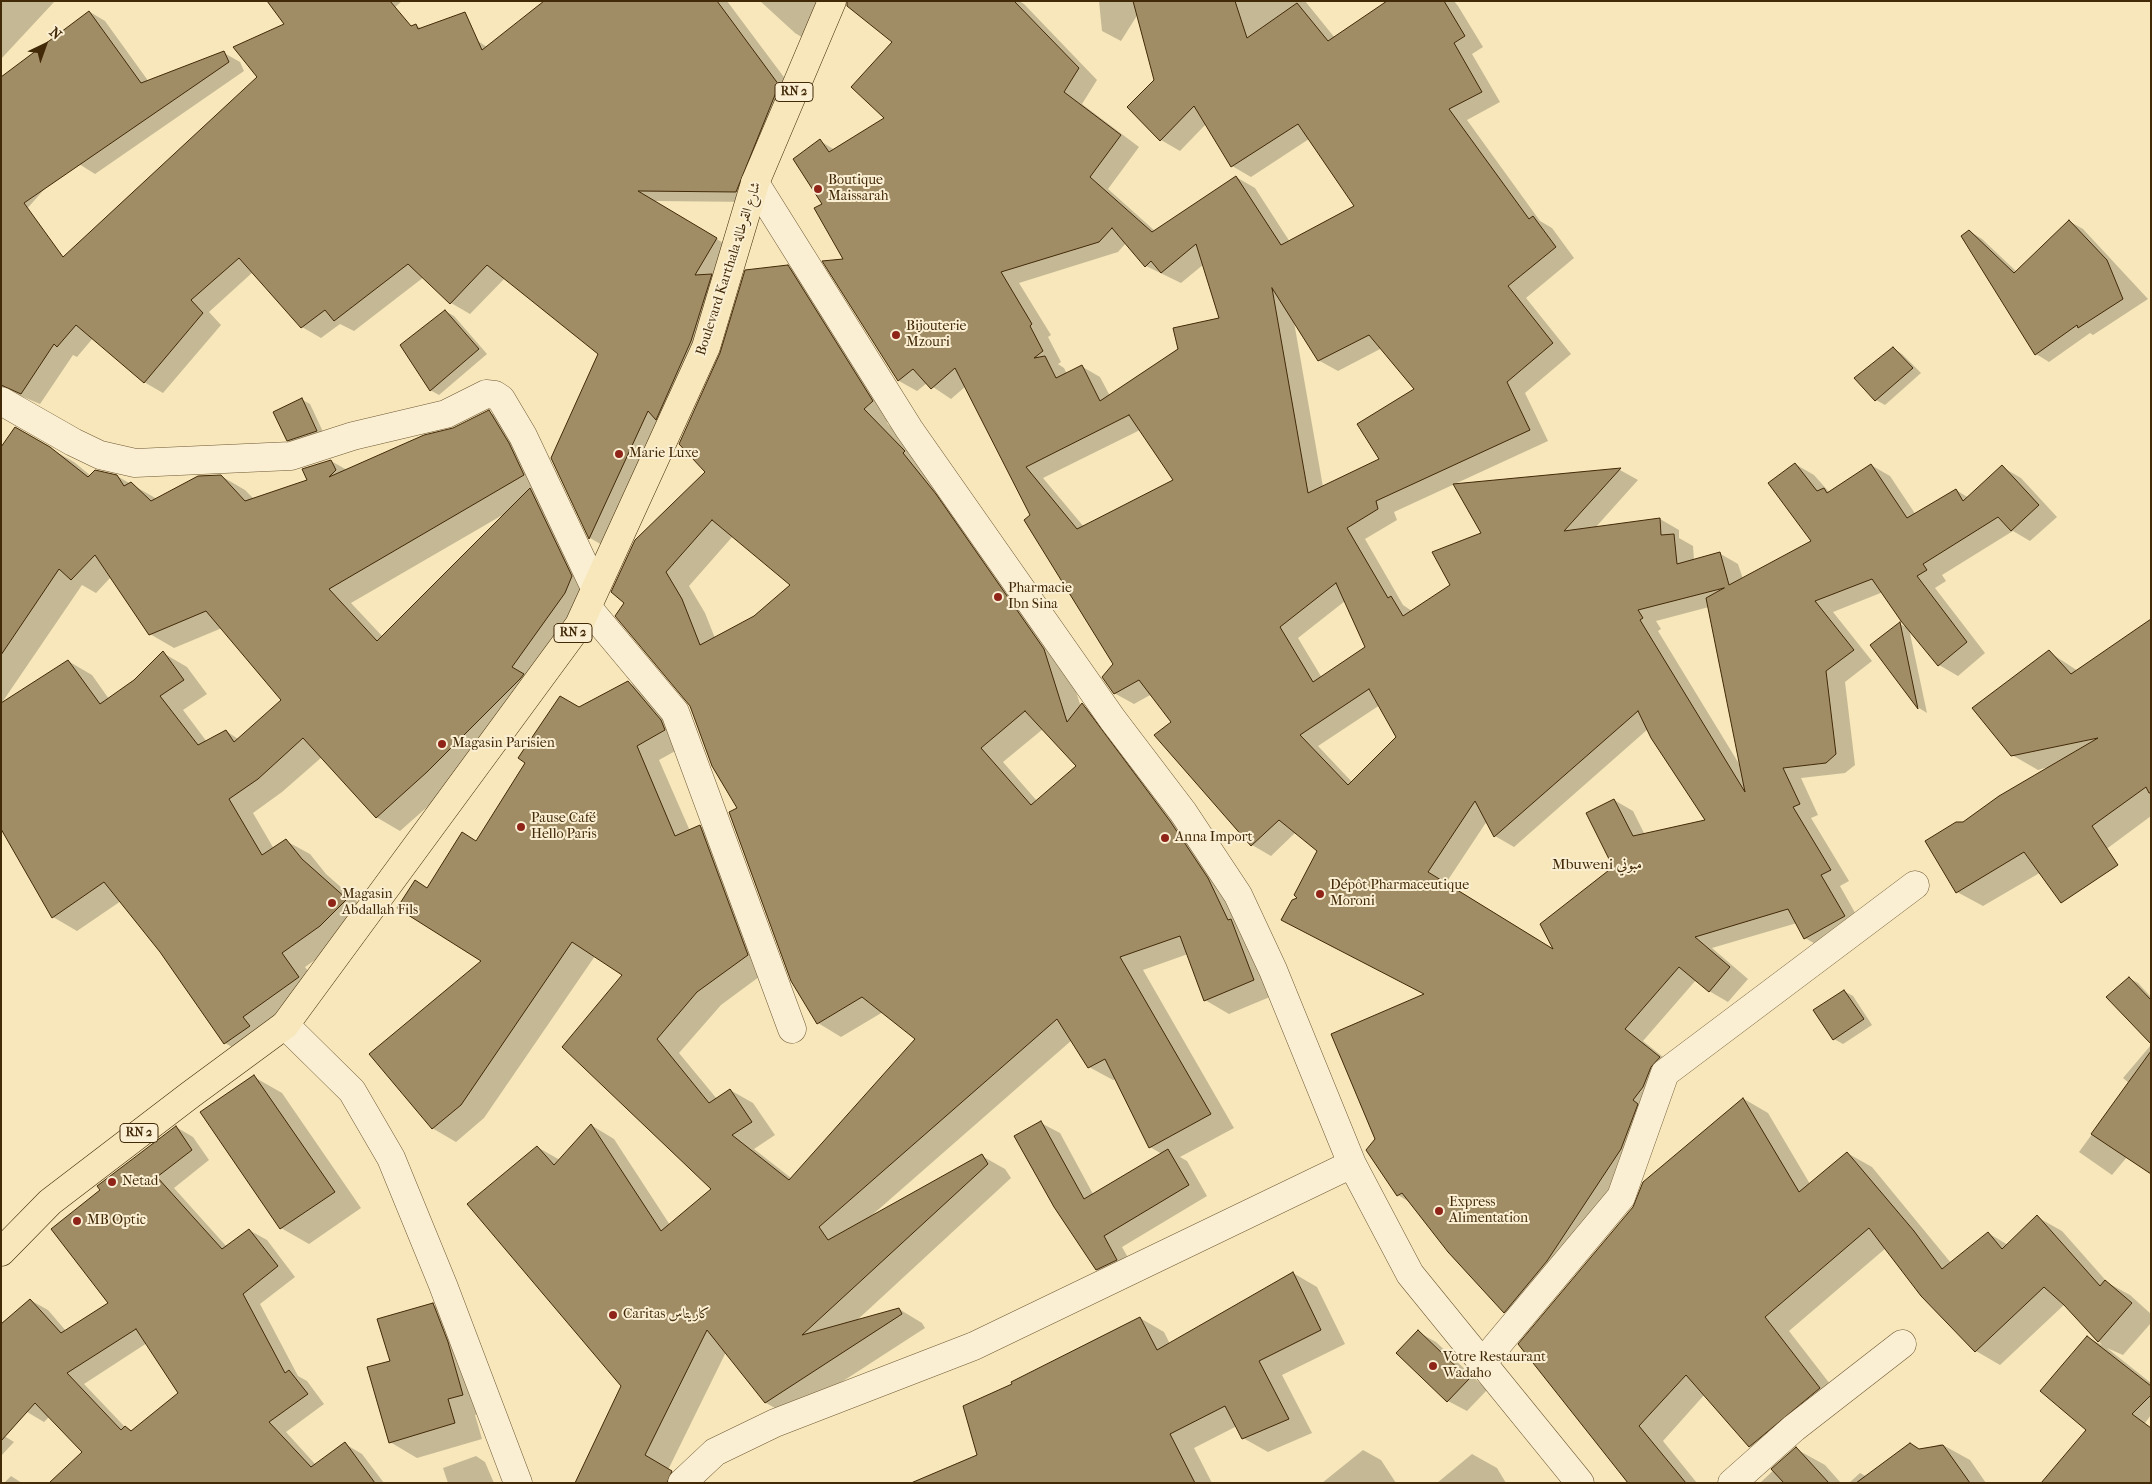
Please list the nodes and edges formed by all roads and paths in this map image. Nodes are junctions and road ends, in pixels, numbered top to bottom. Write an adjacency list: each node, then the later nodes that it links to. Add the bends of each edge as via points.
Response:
1 (832, 1): 2 (main road, Boulevard Karthala شارع القرطالة / RN 2)
2 (755, 183): 4 (main road, Boulevard Karthala شارع القرطالة / RN 2, via 706,347); 8 (street, via 909,429 1113,720 1183,812 1238,895 1273,970)
3 (1, 401): 4 (street, via 100,455 136,463 291,456 353,436 446,414 486,394 495,395 501,399 523,436)
4 (591, 598): 6 (main road, Boulevard Karthala شارع القرطالة / RN 2, via 579,626); 7 (street, via 675,712)
5 (1915, 885): 11 (street, via 1665,1073 1621,1197)
6 (285, 1025): 9 (main road, Boulevard Karthala شارع القرطالة / RN 2, via 50,1202); 12 (street, via 352,1091 391,1158)
7 (792, 1029)
8 (1352, 1164): 11 (street, via 1410,1274); 13 (street, via 974,1346 767,1427 715,1452)
9 (1, 1252)
10 (1902, 1344): 15 (street, via 1794,1428)
11 (1484, 1362): 14 (street)
12 (518, 1483)
13 (682, 1483)
14 (1580, 1483)
15 (1732, 1483)

